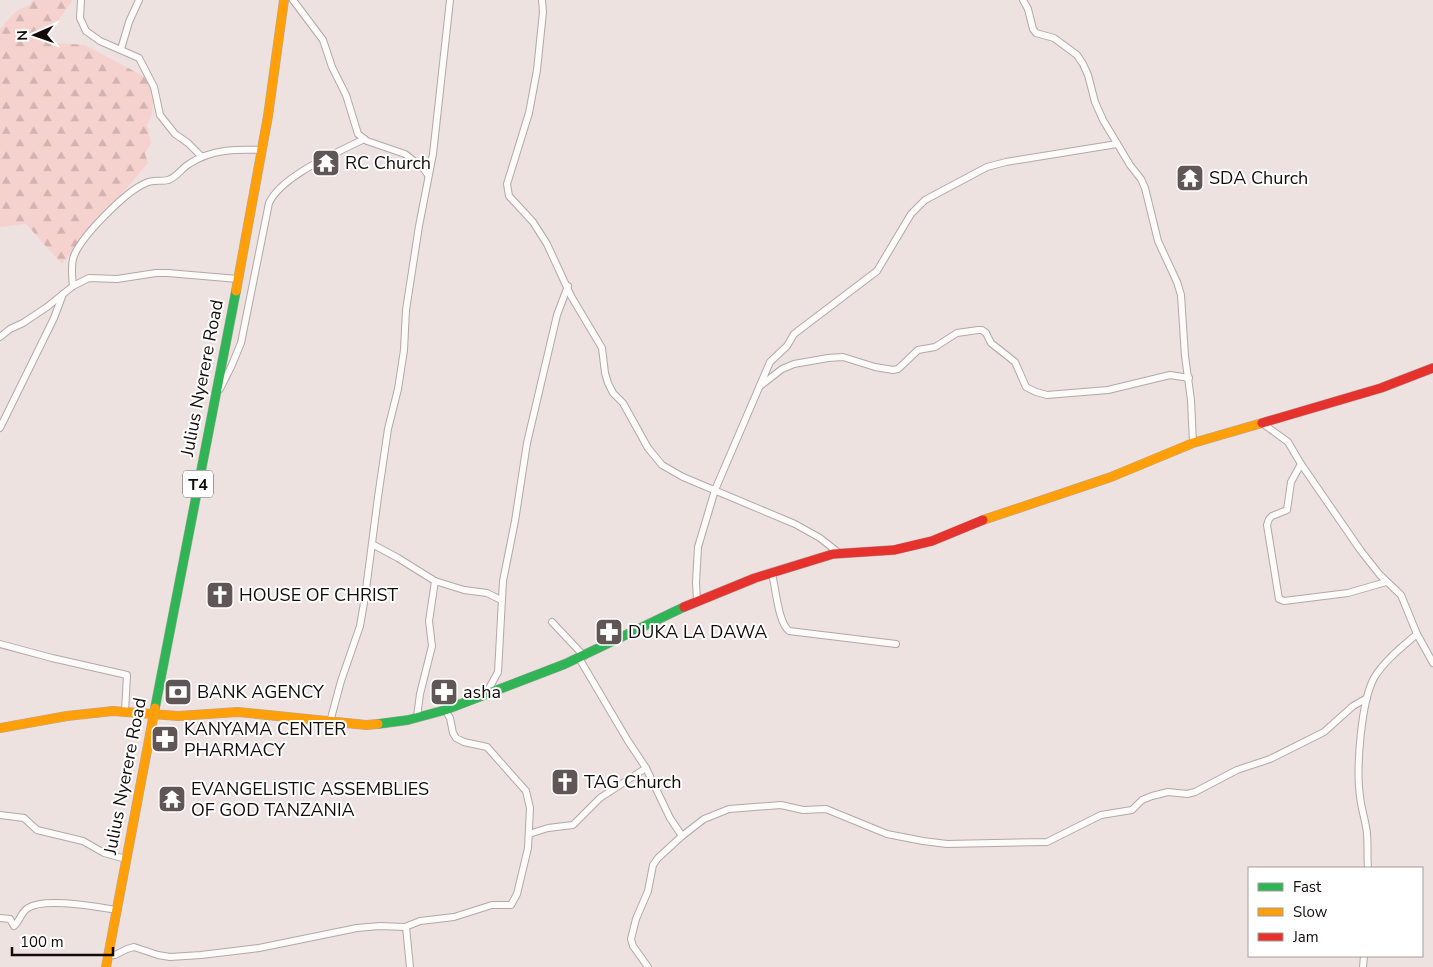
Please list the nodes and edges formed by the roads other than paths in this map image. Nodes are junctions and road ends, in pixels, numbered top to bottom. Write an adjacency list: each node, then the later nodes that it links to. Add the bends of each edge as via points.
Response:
1 (81, 0): 8 (street, via 80,18 86,31)
2 (139, 0): 8 (street)
3 (284, 0): 11 (main road, Julius Nyerere Road / T4)
4 (293, 0): 9 (street, via 323,40 346,95 355,128)
5 (450, 0): 13 (street)
6 (542, 0): 16 (street, via 533,92 507,191 533,222)
7 (1023, 0): 10 (street, via 1033,30 1060,42 1083,64 1094,102)
8 (121, 50): 12 (street, via 139,58 154,87 160,115 175,134)
9 (364, 139): 13 (street, via 401,152); 22 (street, via 318,162 272,196 241,343)
10 (1117, 144): 20 (street, via 1141,179 1158,241 1180,290); 21 (street, via 1006,162 987,168 925,200 912,214 877,271 794,334 770,362)
11 (262, 150): 12 (street, via 232,150); 14 (main road, Julius Nyerere Road / T4)
12 (201, 156): 15 (street, via 168,180 150,181 138,187 104,216 74,258)
13 (428, 175): 28 (street, via 406,310 404,350 388,429)
14 (238, 279): 15 (street, via 156,273 117,279 93,277); 22 (main road, Julius Nyerere Road / T4)
15 (73, 286): 17 (street)
16 (568, 286): 27 (street, via 602,348 608,383 648,448 668,470); 33 (street, via 557,315 534,408)
17 (64, 292): 18 (street); 24 (street)
18 (0, 337)
19 (1433, 368): 23 (main road, via 1381,388)
20 (1189, 378): 21 (street, via 1170,375 1108,390 1047,395 1026,387 1015,362 991,343 986,333 978,330 957,334 935,347 918,350 898,369 886,370 843,357 828,358 794,364); 25 (street)
21 (759, 386): 27 (street)
22 (214, 399): 45 (main road, Julius Nyerere Road / T4)
23 (1262, 423): 25 (main road); 26 (street, via 1288,442)
24 (0, 428)
25 (1193, 443): 29 (main road, via 1111,477 986,519 932,541 894,550)
26 (1301, 464): 32 (street); 32 (street, via 1291,482 1288,509 1270,517 1267,525 1279,599 1348,592)
27 (714, 490): 29 (street, via 795,524); 34 (street, via 698,547)
28 (372, 544): 31 (street); 47 (street, via 360,626)
29 (839, 553): 30 (main road)
30 (772, 574): 34 (main road); 38 (street, via 784,626 789,632)
31 (435, 581): 33 (street, via 464,590 487,592); 46 (street, via 429,621 432,646)
32 (1386, 582): 36 (street, via 1404,600)
33 (501, 600): 41 (street, via 499,669)
34 (697, 601): 39 (main road)
35 (552, 622): 39 (street)
36 (1417, 634): 40 (street); 42 (street, via 1380,670)
37 (0, 644): 44 (street, via 127,675)
38 (896, 644)
39 (582, 657): 41 (main road); 49 (street, via 628,742)
40 (1433, 664)
41 (486, 694): 43 (main road)
42 (1368, 698): 52 (street, via 1353,706 1324,732 1270,759 1237,770 1195,792 1168,792 1152,796 1132,810 1101,815 1047,842 947,844 923,841 887,834 826,810 802,810 781,805 729,810 704,819); 54 (street, via 1358,775 1367,834)
43 (445, 710): 46 (main road); 51 (street, via 456,738 487,747 524,786 530,808)
44 (125, 712): 45 (main road); 48 (main road, via 67,716)
45 (154, 714): 47 (main road, via 178,716 238,712); 53 (main road, Julius Nyerere Road / T4)
46 (417, 717): 47 (main road, via 389,724)
47 (330, 722)
48 (0, 728)
49 (646, 768): 51 (street, via 600,798 573,825); 52 (street)
50 (0, 815): 53 (street, via 24,818 37,830 83,841 104,853)
51 (529, 834): 57 (street, via 523,869 511,905 492,905)
52 (682, 836): 61 (street, via 653,865 648,891 633,927 633,946)
53 (126, 859): 55 (main road, Julius Nyerere Road / T4)
54 (1368, 867)
55 (117, 910): 56 (street, via 49,903 27,908 14,926 10,918); 58 (main road, Julius Nyerere Road / T4)
56 (0, 918)
57 (406, 927): 58 (street, via 356,928 259,948 184,957 158,955 134,947); 60 (street)
58 (108, 956): 59 (main road, Julius Nyerere Road / T4)
59 (106, 967)
60 (410, 967)
61 (648, 967)

